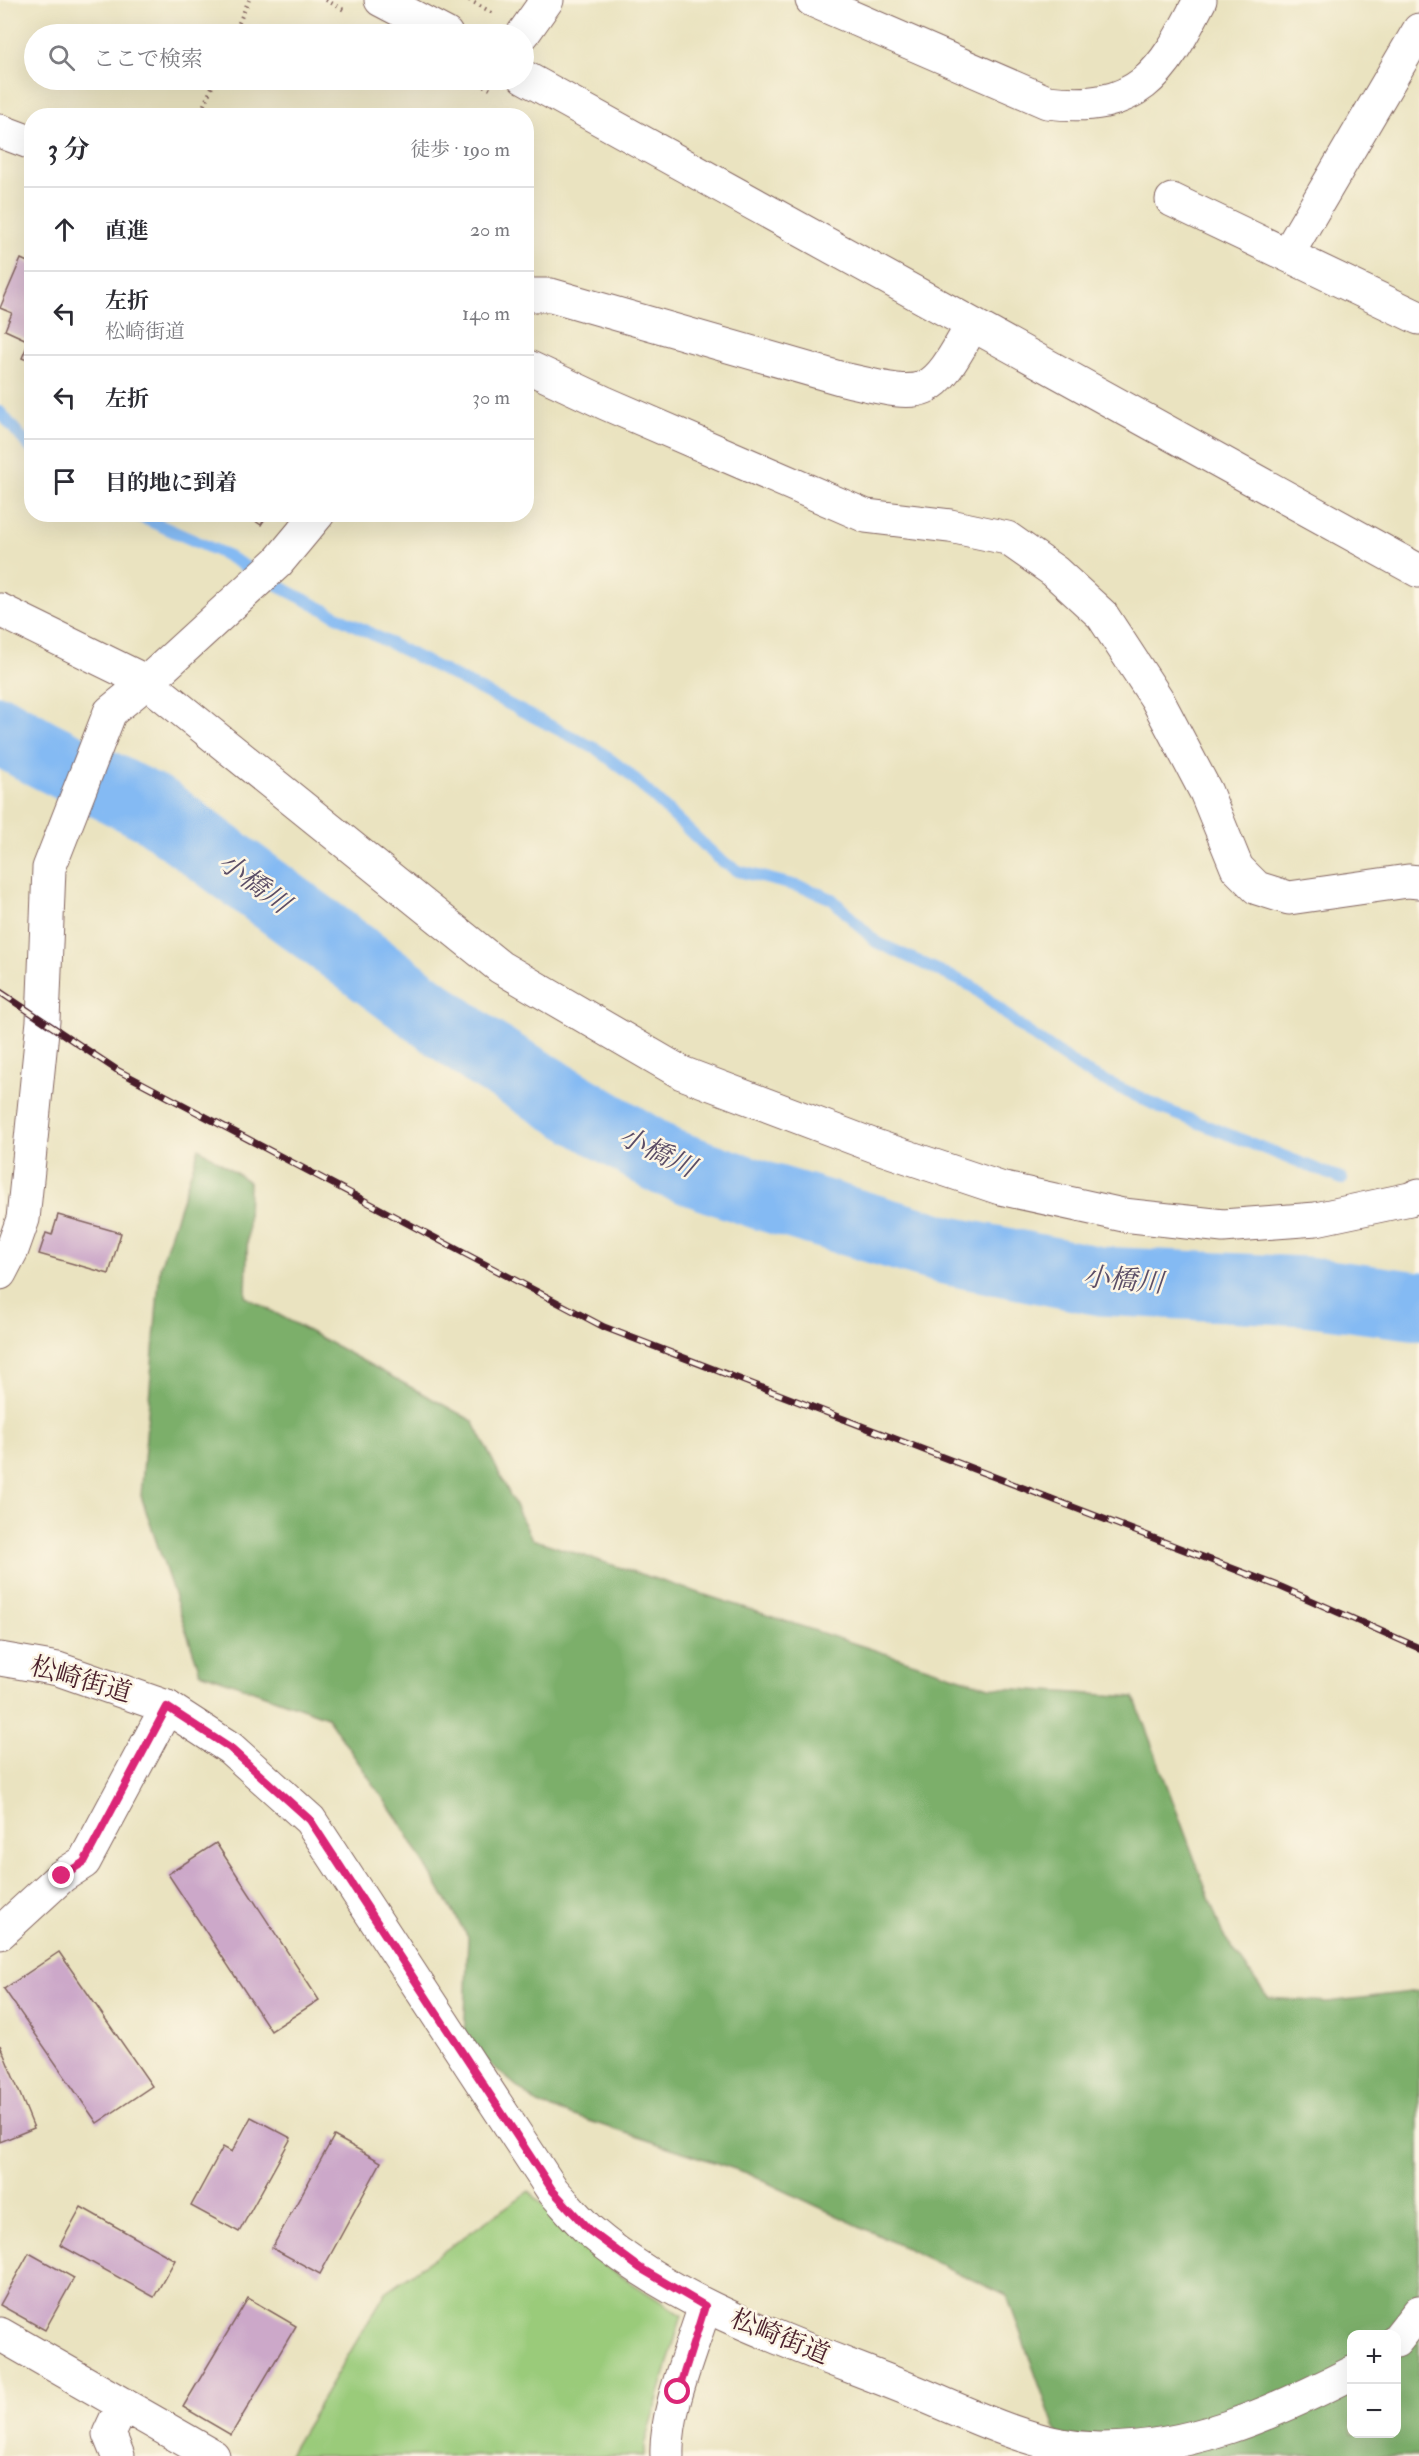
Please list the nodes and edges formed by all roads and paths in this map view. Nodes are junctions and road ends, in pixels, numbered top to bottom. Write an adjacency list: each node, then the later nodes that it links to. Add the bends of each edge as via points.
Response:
1 (249, 0): 6 (path)
2 (381, 0): 7 (street)
3 (547, 0): 8 (street)
4 (812, 0): 5 (street, via 1047,102 1075,105 1107,102 1137,89 1160,68)
5 (1200, 0)
6 (238, 24)
7 (427, 24)
8 (530, 24)
9 (1419, 30): 16 (street)
10 (534, 82): 19 (street)
11 (211, 90): 12 (path)
12 (203, 108)
13 (0, 131): 14 (street)
14 (24, 140)
15 (1172, 200): 16 (street)
16 (1287, 255): 18 (street)
17 (534, 295): 19 (street, via 551,295 843,379 913,392 930,386 946,371)
18 (1419, 318)
19 (972, 325): 22 (street)
20 (534, 370): 25 (street, via 866,516 950,526 1007,538 1054,571 1102,615 1157,699 1206,792 1237,868 1257,888 1289,898 1408,880)
21 (311, 522): 24 (street, via 278,561)
22 (1419, 571)
23 (0, 610): 24 (street)
24 (147, 682): 26 (street, via 500,967 682,1073 875,1146 1000,1188 1123,1215 1223,1226 1316,1219); 27 (street, via 110,712 49,868 43,1021 23,1218)
25 (1419, 882)
26 (1419, 1195)
27 (0, 1273)
28 (0, 1659): 29 (street, 松崎街道, via 58,1669)
29 (167, 1707): 30 (street, via 84,1862 62,1876); 31 (street, 松崎街道, via 230,1748 310,1820 553,2191 589,2230 640,2268)
30 (0, 1933)
31 (705, 2306): 35 (street, 松崎街道, via 1030,2438 1097,2449 1166,2445 1238,2425); 39 (street, via 678,2392 666,2442)
32 (1419, 2312): 34 (street)
33 (0, 2334): 36 (street)
34 (1401, 2335)
35 (1347, 2375)
36 (123, 2404): 37 (street); 38 (street)
37 (104, 2440)
38 (197, 2452)
39 (667, 2456)

